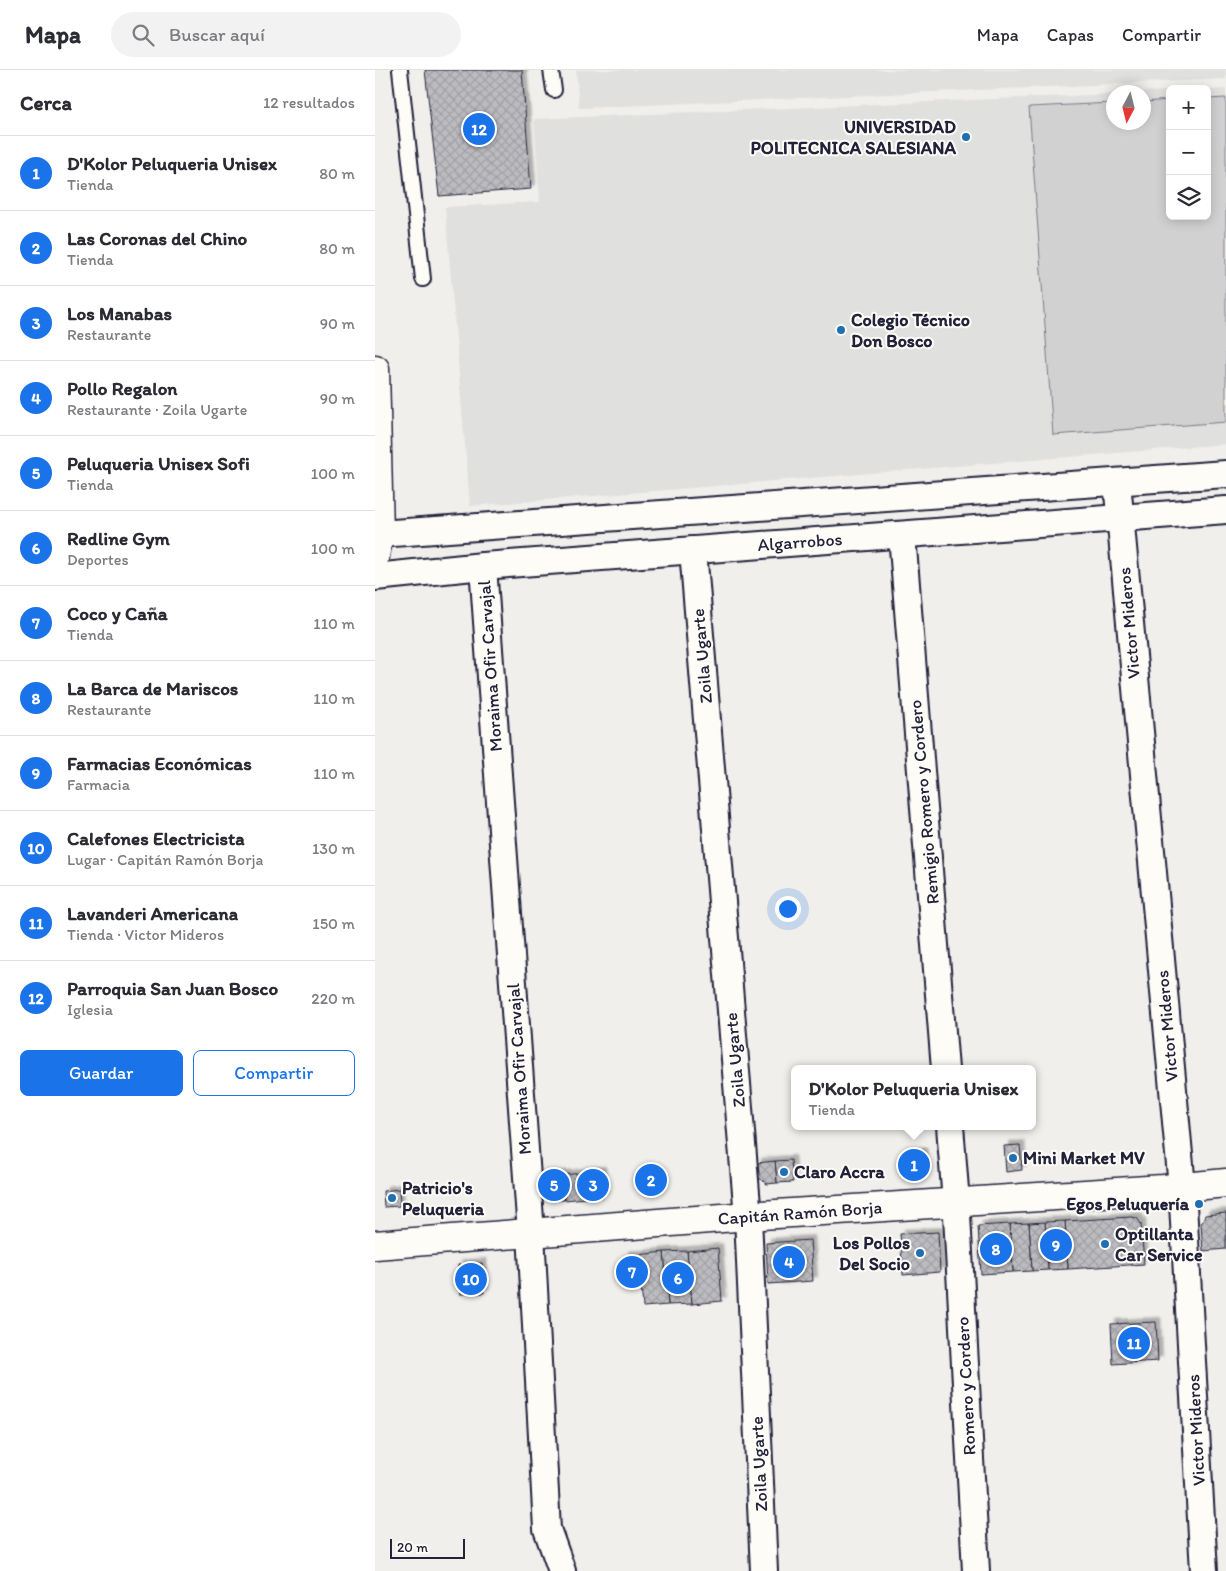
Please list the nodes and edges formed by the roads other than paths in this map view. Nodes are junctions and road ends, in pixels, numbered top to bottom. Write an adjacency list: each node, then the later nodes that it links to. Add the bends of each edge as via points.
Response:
1 (400, 70): 4 (lane)
2 (551, 70): 3 (lane)
3 (554, 90)
4 (423, 279)
5 (375, 369): 6 (street)
6 (375, 376): 12 (street)
7 (1226, 474): 8 (street)
8 (1117, 482): 10 (street, Victor Mideros); 12 (street)
9 (1226, 510): 10 (street, Algarrobos)
10 (1119, 517): 11 (street, Algarrobos); 19 (street, Victor Mideros)
11 (902, 535): 13 (street, Algarrobos); 16 (street, Remigio Romero y Cordero)
12 (377, 545)
13 (693, 550): 14 (street, Algarrobos); 21 (street, Zoila Ugarte)
14 (483, 566): 15 (street, Algarrobos); 22 (street, Moraima Ofir Carvajal)
15 (375, 577)
16 (945, 1065)
17 (950, 1130): 20 (street)
18 (1226, 1183): 19 (street, Capitán Ramón Borja)
19 (1182, 1187): 20 (street, Capitán Ramón Borja); 27 (street, Victor Mideros)
20 (956, 1202): 21 (street, Capitán Ramón Borja); 26 (street, Romero y Cordero)
21 (748, 1217): 22 (street, Capitán Ramón Borja); 25 (street, Zoila Ugarte)
22 (531, 1233): 23 (street, Capitán Ramón Borja); 24 (street, Moraima Ofir Carvajal, via 547,1529)
23 (375, 1245)
24 (562, 1571)
25 (764, 1571)
26 (975, 1571)
27 (1203, 1571)

